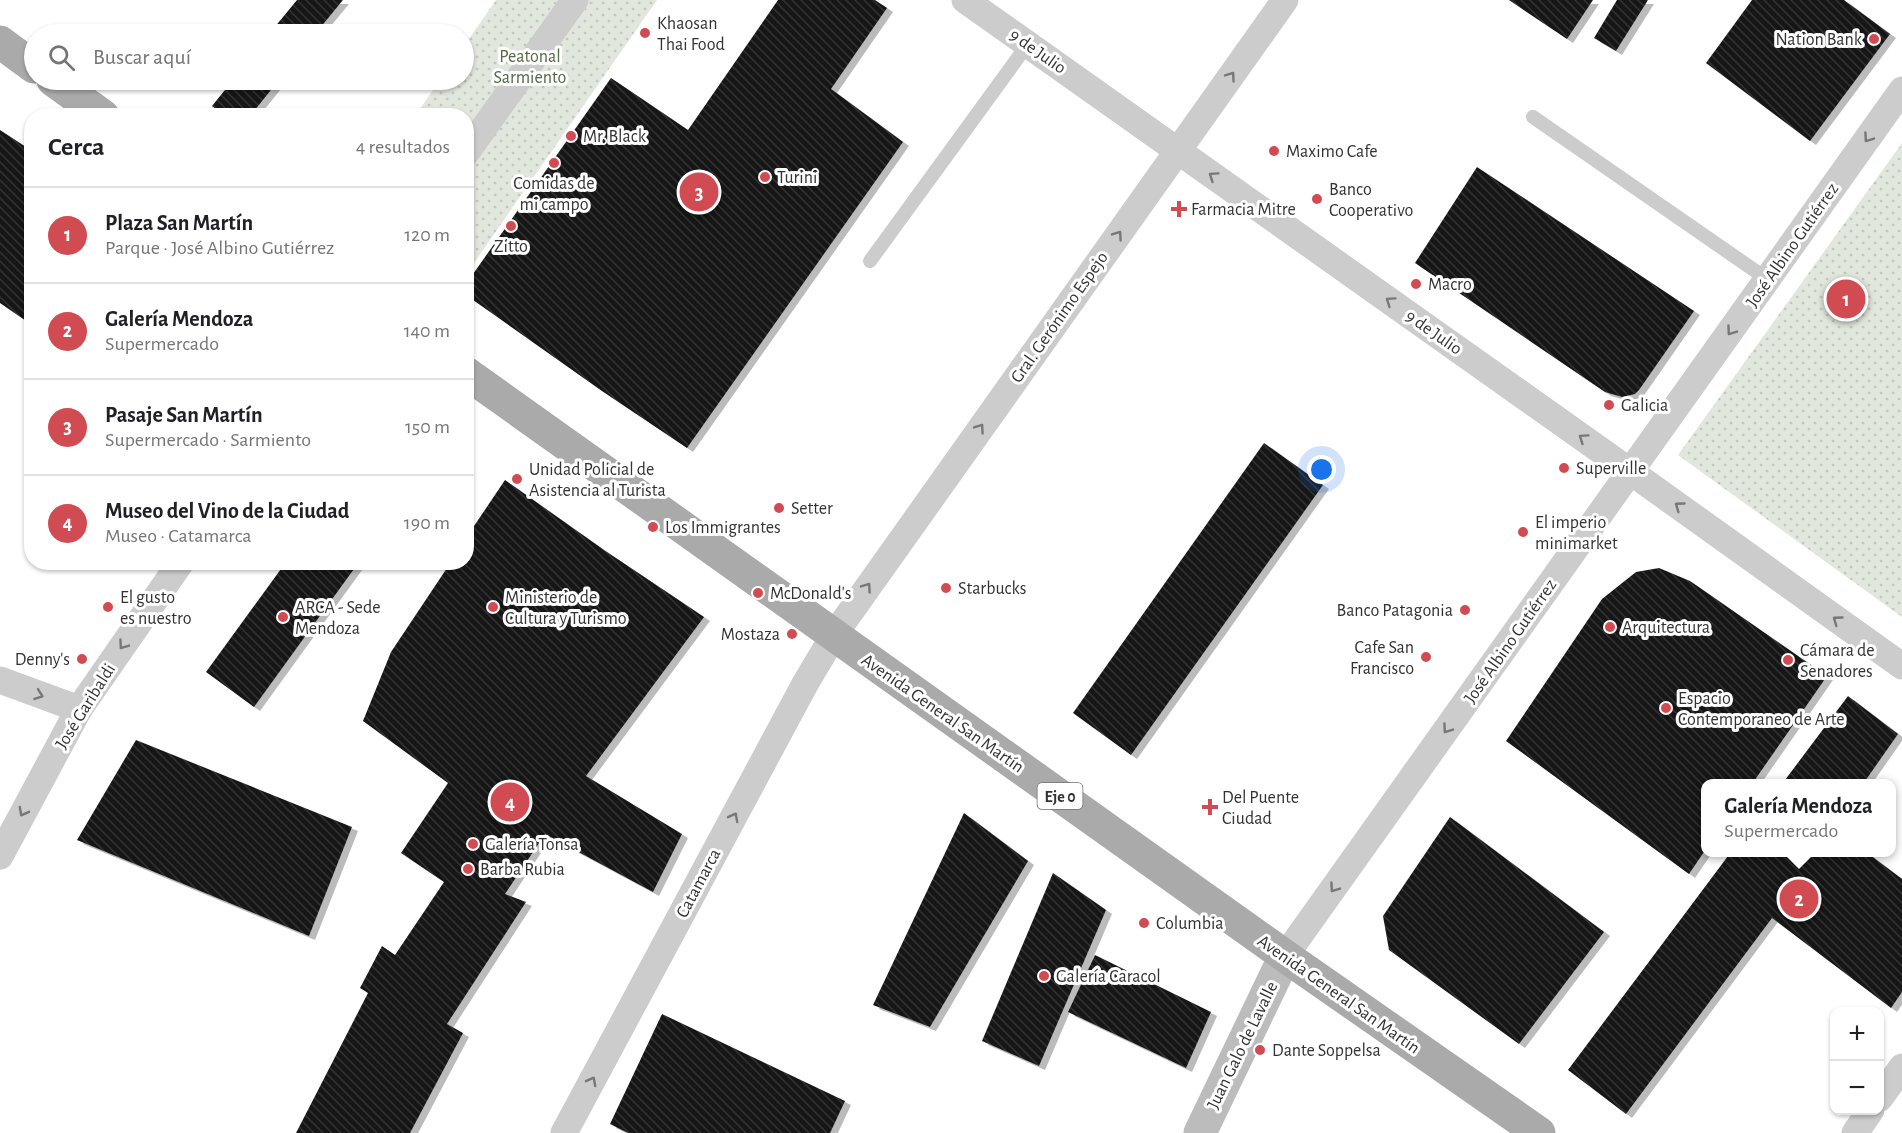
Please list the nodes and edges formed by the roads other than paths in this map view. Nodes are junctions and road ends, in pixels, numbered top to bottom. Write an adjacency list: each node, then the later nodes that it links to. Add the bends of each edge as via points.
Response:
1 (575, 0): 11 (street)
2 (965, 0): 5 (street, 9 de Julio)
3 (1285, 0): 12 (street, Gral. Gerónimo Espejo, one-way to 3)
4 (0, 42): 6 (main road)
5 (1028, 44): 12 (street, 9 de Julio); 13 (lane)
6 (24, 60)
7 (67, 90): 9 (main road)
8 (1902, 90): 14 (street, José Albino Gutiérrez, one-way to 14)
9 (93, 108)
10 (1533, 117): 14 (lane)
11 (474, 142)
12 (1178, 151): 16 (street, 9 de Julio, one-way to 12); 18 (street, Gral. Gerónimo Espejo, one-way to 12)
13 (870, 261)
14 (1767, 279): 16 (street, José Albino Gutiérrez, one-way to 16)
15 (474, 380): 18 (main road, Avenida General San Martín / Eje 0)
16 (1631, 472): 19 (street, 9 de Julio, one-way to 16); 23 (street, José Albino Gutiérrez, one-way to 23)
17 (175, 570): 21 (street, José Garibaldi, one-way to 21)
18 (834, 635): 23 (main road, Avenida General San Martín / Eje 0); 27 (street, Catamarca, one-way to 18)
19 (1902, 666)
20 (0, 680): 21 (street, one-way to 21)
21 (79, 709): 22 (street, José Garibaldi, one-way to 22)
22 (0, 856)
23 (1285, 956): 28 (street, Juan Galo de Lavalle); 29 (main road, Avenida General San Martín / Eje 0)
24 (1902, 1067): 25 (street)
25 (1884, 1092)
26 (1868, 1115): 30 (street)
27 (564, 1133)
28 (1200, 1133)
29 (1539, 1133)
30 (1855, 1133)

